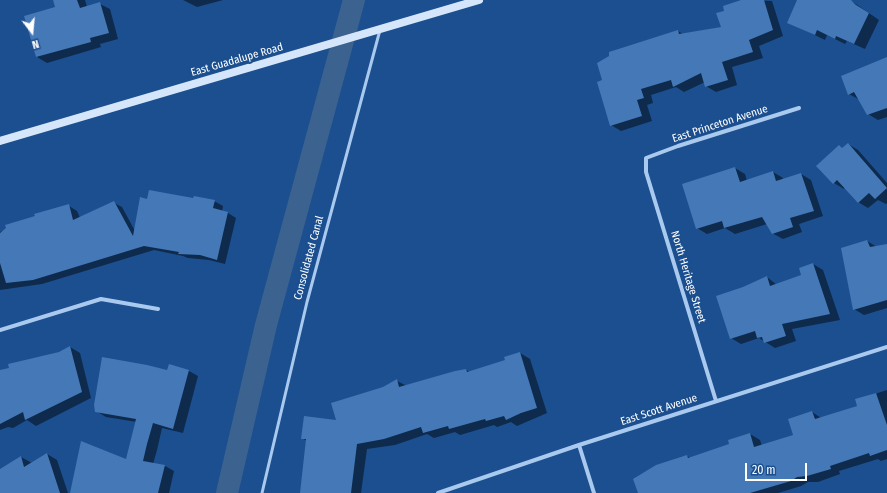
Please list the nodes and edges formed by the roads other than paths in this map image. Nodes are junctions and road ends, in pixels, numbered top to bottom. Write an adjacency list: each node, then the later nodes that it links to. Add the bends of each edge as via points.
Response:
1 (480, 0): 2 (main road, East Guadalupe Road)
2 (376, 31): 4 (main road, East Guadalupe Road); 11 (lane, Consolidated Canal, via 307,302)
3 (799, 108): 5 (street, East Princeton Avenue)
4 (0, 141)
5 (646, 158): 9 (street, North Heritage Street, via 646,172)
6 (158, 308): 7 (street, via 101,299)
7 (0, 330)
8 (887, 347): 9 (street, East Scott Avenue)
9 (716, 401): 10 (street, East Scott Avenue)
10 (579, 445): 12 (street, East Scott Avenue); 13 (street)
11 (262, 493)
12 (438, 493)
13 (594, 493)

